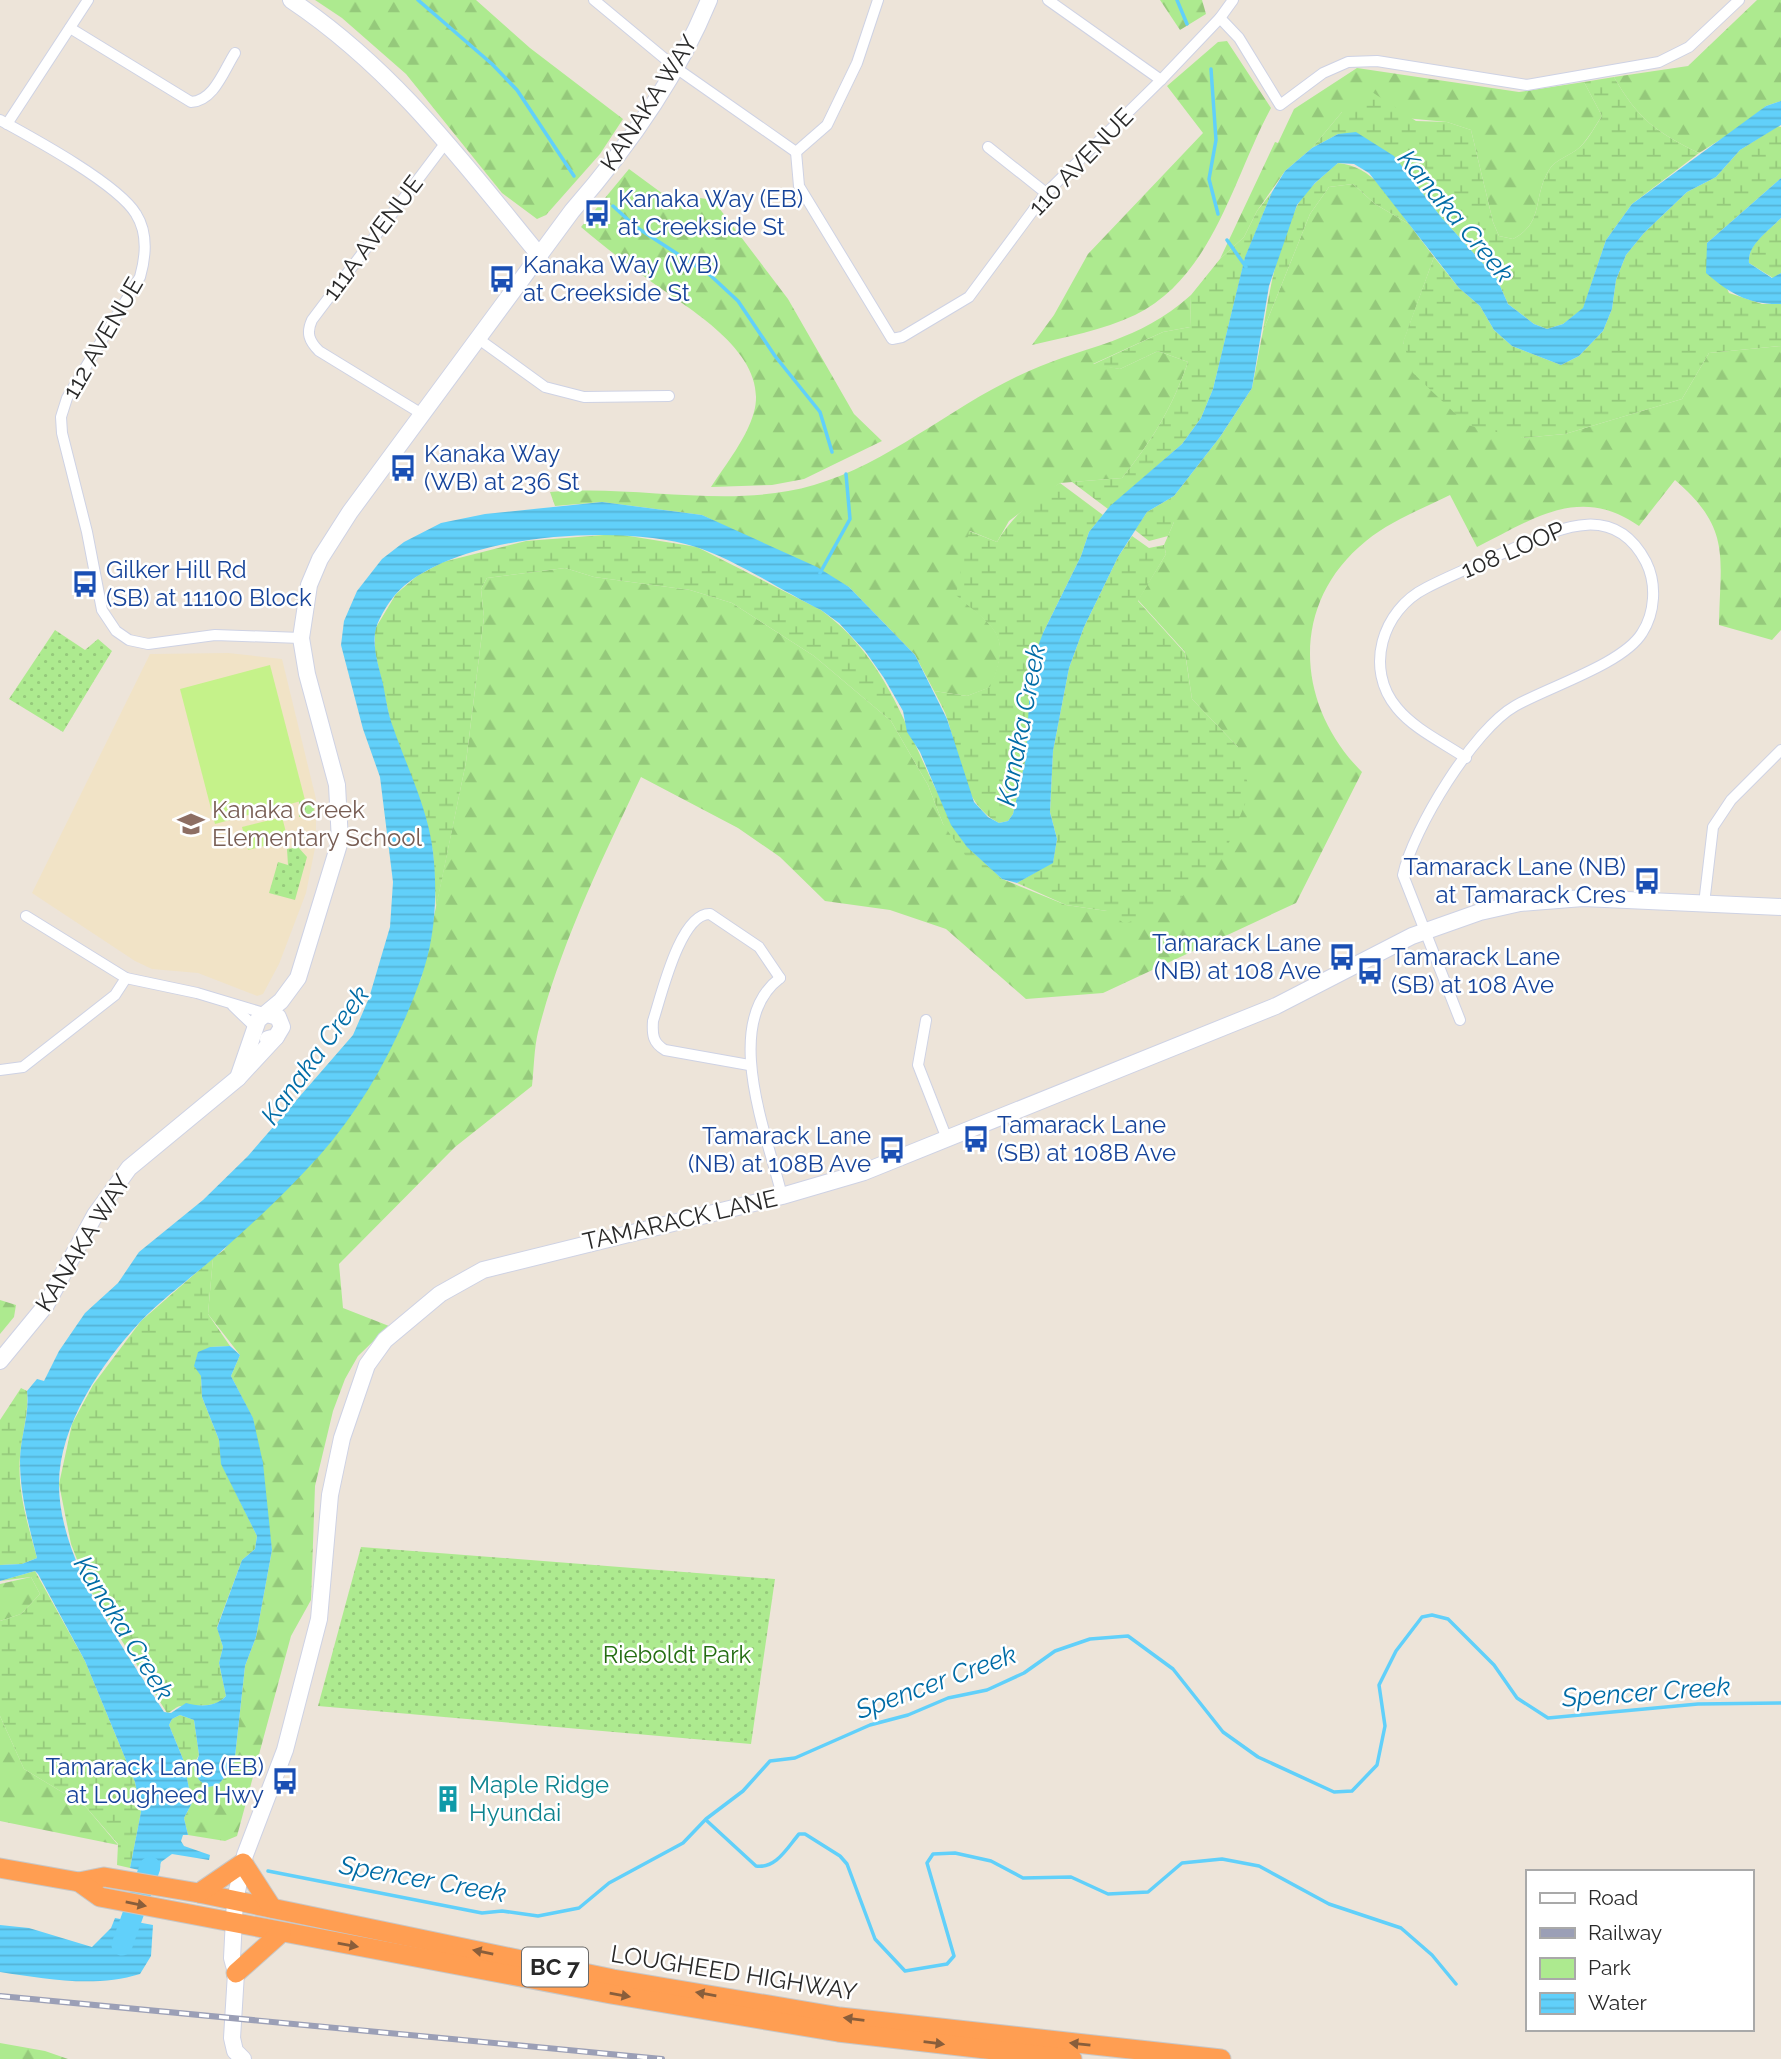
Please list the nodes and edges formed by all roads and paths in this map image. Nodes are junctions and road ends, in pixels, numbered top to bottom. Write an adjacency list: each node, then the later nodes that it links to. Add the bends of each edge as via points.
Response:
1 (88, 0): 10 (street)
2 (291, 0): 15 (street, via 336,30)
3 (594, 0): 12 (street)
4 (709, 0): 12 (street, KANAKA WAY)
5 (878, 0): 17 (street, via 858,63 827,125)
6 (1048, 0): 13 (street)
7 (1233, 0): 9 (street, 110 AVENUE)
8 (1740, 0): 9 (street, via 1689,47 1660,62 1527,85 1377,61 1348,62 1323,73 1280,105 1239,38)
9 (1220, 18): 13 (street, 110 AVENUE)
10 (70, 28): 11 (street, via 191,102 199,102 212,91); 14 (street)
11 (235, 52)
12 (676, 68): 17 (street); 19 (street, KANAKA WAY, via 611,166)
13 (1161, 80): 18 (street, 110 AVENUE)
14 (4, 122): 23 (street, 112 AVENUE, via 117,193 137,215 145,242 140,277 67,398 61,417 102,610 116,631 148,644 215,635)
15 (447, 141): 19 (street); 22 (street, 111A AVENUE, via 312,320 309,338 319,351)
16 (988, 146): 18 (street)
17 (796, 152): 18 (street, 110 AVENUE, via 799,186 892,339 969,297)
18 (1046, 193)
19 (540, 256): 20 (street, KANAKA WAY)
20 (480, 340): 21 (street, via 544,387 584,397); 22 (street, KANAKA WAY)
21 (669, 396)
22 (422, 414): 23 (street, KANAKA WAY, via 320,559 303,611)
23 (301, 638): 31 (street, KANAKA WAY, via 341,813 335,866)
24 (1781, 750): 26 (street, via 1731,800 1713,827)
25 (1466, 758): 25 (street, 108 LOOP, via 1500,716 1622,653 1642,634 1653,601 1651,578 1640,553 1622,534 1597,524 1564,526 1423,589 1398,610 1385,631 1380,654 1388,695 1408,719); 29 (street, 108 LOOP, via 1415,835 1408,854 1403,875)
26 (1704, 904): 27 (street, TAMARACK LANE); 29 (street, TAMARACK LANE, via 1551,900 1490,909)
27 (1781, 907)
28 (26, 916): 30 (street)
29 (1423, 931): 35 (street, 108 LOOP); 41 (street, TAMARACK LANE, via 1285,1003)
30 (126, 978): 32 (street); 39 (street, via 115,995 23,1067)
31 (296, 982): 33 (street, KANAKA WAY); 37 (street, KANAKA WAY, via 296,996)
32 (231, 1004): 33 (street); 36 (street)
33 (267, 1014): 36 (street, via 258,1020); 37 (street, via 278,1017)
34 (926, 1020): 41 (street, via 918,1065)
35 (1460, 1020)
36 (257, 1029): 37 (street, via 266,1038); 40 (street, KANAKA WAY)
37 (279, 1032): 40 (street, KANAKA WAY)
38 (749, 1065): 38 (street, via 754,1018 764,992 784,979 759,947 710,914 696,918 684,932 652,1036 665,1050); 42 (street)
39 (0, 1070)
40 (238, 1078): 43 (street, KANAKA WAY, via 129,1168 95,1215 46,1305)
41 (947, 1139): 42 (street, TAMARACK LANE, via 864,1172)
42 (782, 1196): 44 (street, TAMARACK LANE, via 483,1270 410,1316 372,1356 334,1472 323,1597 303,1682 285,1750)
43 (0, 1361)
44 (243, 1863): 47 (highway); 48 (street, TAMARACK LANE); 49 (highway)
45 (0, 1868): 46 (highway, LOUGHEED HIGHWAY / BC 7)
46 (79, 1882): 47 (highway, LOUGHEED HIGHWAY / BC 7, via 104,1877); 50 (highway, LOUGHEED HIGHWAY / BC 7, one-way to 50, via 100,1897)
47 (199, 1893): 48 (highway, LOUGHEED HIGHWAY / BC 7)
48 (235, 1900): 49 (highway, LOUGHEED HIGHWAY / BC 7); 50 (street, TAMARACK LANE)
49 (272, 1908): 55 (highway, LOUGHEED HIGHWAY / BC 7, one-way to 49, via 840,2017 613,1979)
50 (233, 1922): 51 (highway, LOUGHEED HIGHWAY / BC 7); 52 (street, TAMARACK LANE)
51 (281, 1933): 52 (highway); 54 (highway, LOUGHEED HIGHWAY / BC 7, one-way to 54, via 838,2032)
52 (236, 1973): 53 (street, TAMARACK LANE, via 232,2038)
53 (243, 2059)
54 (1072, 2059)
55 (1221, 2059)

